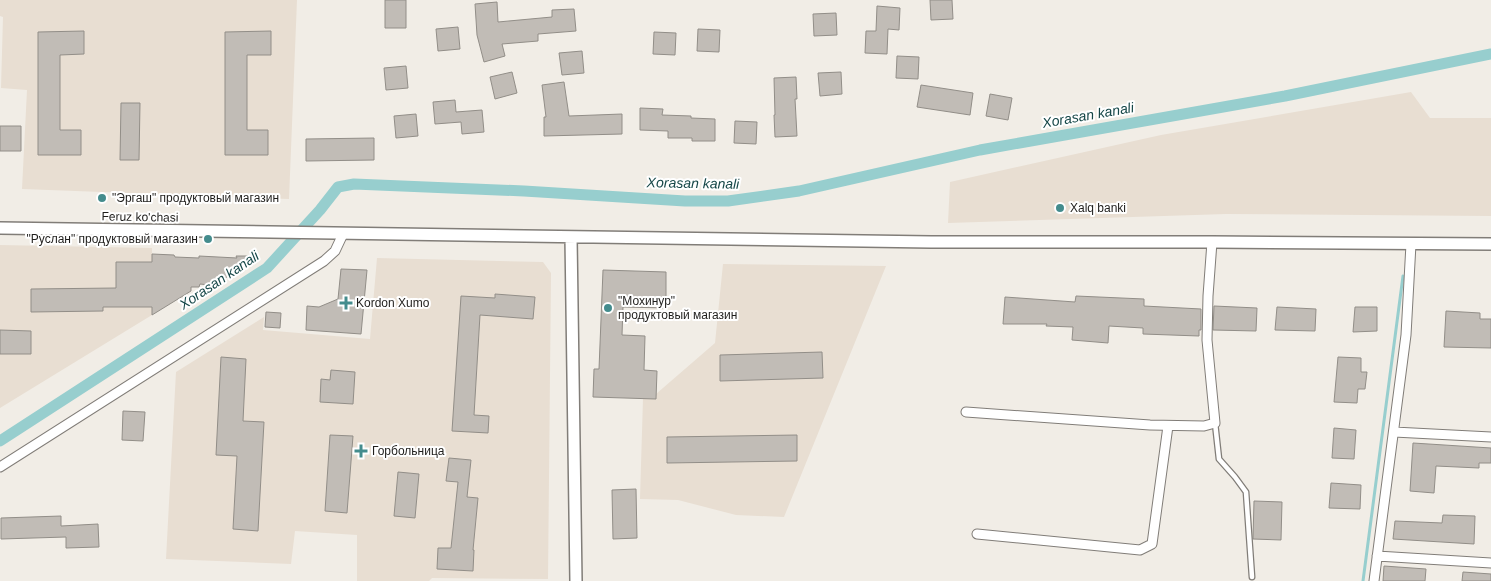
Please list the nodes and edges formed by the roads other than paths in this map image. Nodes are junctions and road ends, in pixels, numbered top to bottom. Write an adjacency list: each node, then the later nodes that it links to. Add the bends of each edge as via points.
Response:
1 (0, 228): 2 (main road, Feruz ko'chasi)
2 (344, 234): 3 (main road, Feruz ko'chasi); 12 (street, via 335,251 324,262)
3 (571, 237): 4 (main road, Feruz ko'chasi); 17 (main road)
4 (1212, 242): 5 (main road, Feruz ko'chasi); 8 (street, via 1207,340)
5 (1411, 244): 6 (main road, Feruz ko'chasi); 10 (street, via 1406,335)
6 (1491, 244)
7 (966, 412): 9 (street)
8 (1215, 423): 9 (street); 16 (lane, via 1218,459 1246,492)
9 (1168, 426): 13 (street, via 1152,544 1140,550)
10 (1394, 432): 11 (street); 14 (street)
11 (1491, 438)
12 (0, 467)
13 (977, 534)
14 (1377, 556): 15 (street); 18 (street)
15 (1491, 563)
16 (1252, 577)
17 (576, 581)
18 (1374, 581)

